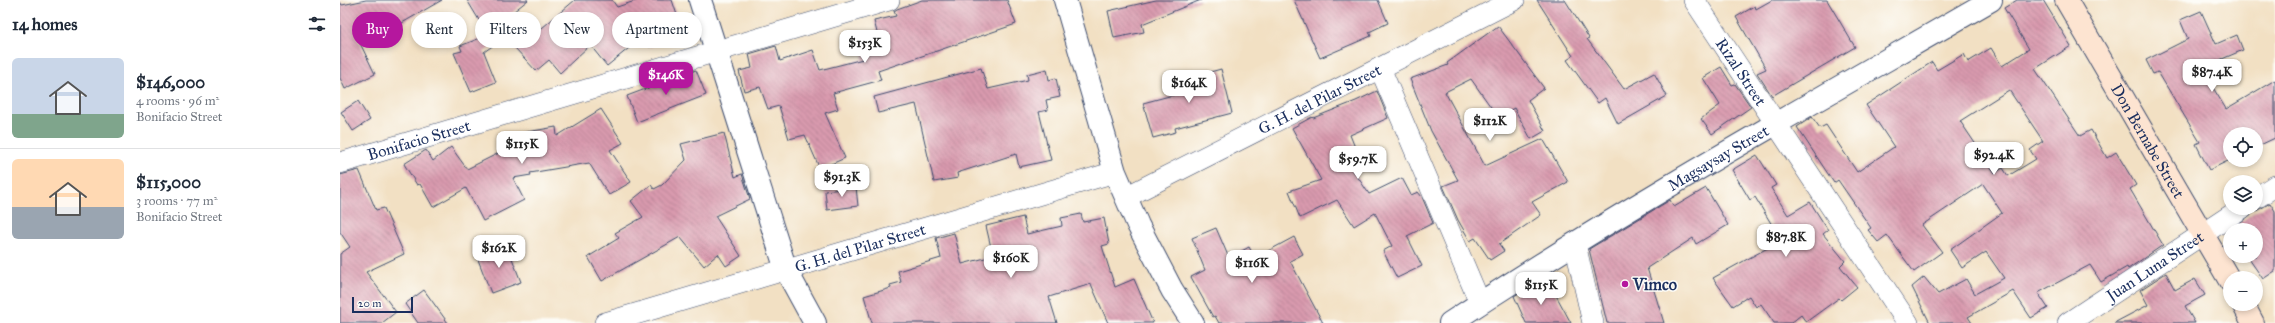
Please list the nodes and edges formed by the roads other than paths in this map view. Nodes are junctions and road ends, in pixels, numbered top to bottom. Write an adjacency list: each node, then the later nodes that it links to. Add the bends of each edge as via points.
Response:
1 (700, 0): 8 (street)
2 (889, 0): 8 (street, Bonifacio Street)
3 (1065, 0): 12 (street)
4 (1514, 0): 9 (street, G. H. del Pilar Street)
5 (1694, 0): 10 (street, Rizal Street)
6 (1991, 0): 10 (street, Magsaysay Street)
7 (2066, 0): 17 (main road, Don Bernabe Street)
8 (716, 51): 11 (street, Bonifacio Street); 19 (street)
9 (1380, 68): 15 (street, G. H. del Pilar Street); 21 (street)
10 (1775, 124): 18 (street, Magsaysay Street); 28 (street, Rizal Street)
11 (340, 163)
12 (1115, 172): 15 (street); 19 (street, G. H. del Pilar Street)
13 (2275, 186): 14 (street)
14 (2263, 194)
15 (1126, 197): 25 (street, via 1172,290)
16 (2232, 215): 17 (street, Juan Luna Street)
17 (2204, 234): 20 (main road, Don Bernabe Street); 29 (street, Juan Luna Street)
18 (1574, 244): 21 (street, Magsaysay Street); 27 (street)
19 (786, 270): 23 (street, G. H. del Pilar Street); 24 (street)
20 (2224, 271)
21 (1480, 303): 26 (street, Magsaysay Street)
22 (2247, 311): 30 (main road)
23 (605, 323)
24 (815, 323)
25 (1193, 323)
26 (1450, 323)
27 (1593, 323)
28 (1908, 323)
29 (2068, 323)
30 (2253, 323)

